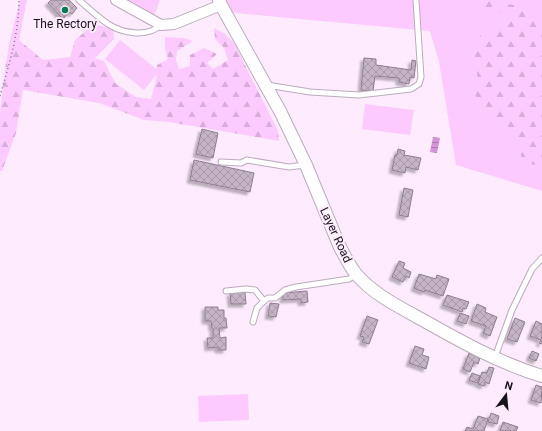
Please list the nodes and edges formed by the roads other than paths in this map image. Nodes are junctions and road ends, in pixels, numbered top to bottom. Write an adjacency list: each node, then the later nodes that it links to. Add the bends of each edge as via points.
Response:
1 (79, 0): 5 (lane, via 110,25 124,30 146,33)
2 (116, 0): 5 (street)
3 (416, 0): 6 (lane, via 421,77 419,84 411,89 359,95 310,92)
4 (220, 2): 5 (street, via 174,24); 6 (street, Layer Road)
5 (161, 25)
6 (266, 85): 8 (street, Layer Road)
7 (221, 162): 8 (lane, via 241,163 247,160 289,167)
8 (306, 165): 10 (street, Layer Road, via 339,245)
9 (542, 258): 14 (lane, via 532,269 512,310)
10 (356, 274): 12 (lane, via 349,279 296,286); 14 (street, Layer Road, via 396,305)
11 (226, 291): 12 (lane, via 255,290)
12 (264, 301): 13 (lane, via 257,308)
13 (253, 322)
14 (495, 358): 15 (street, Layer Road)
15 (542, 376)

